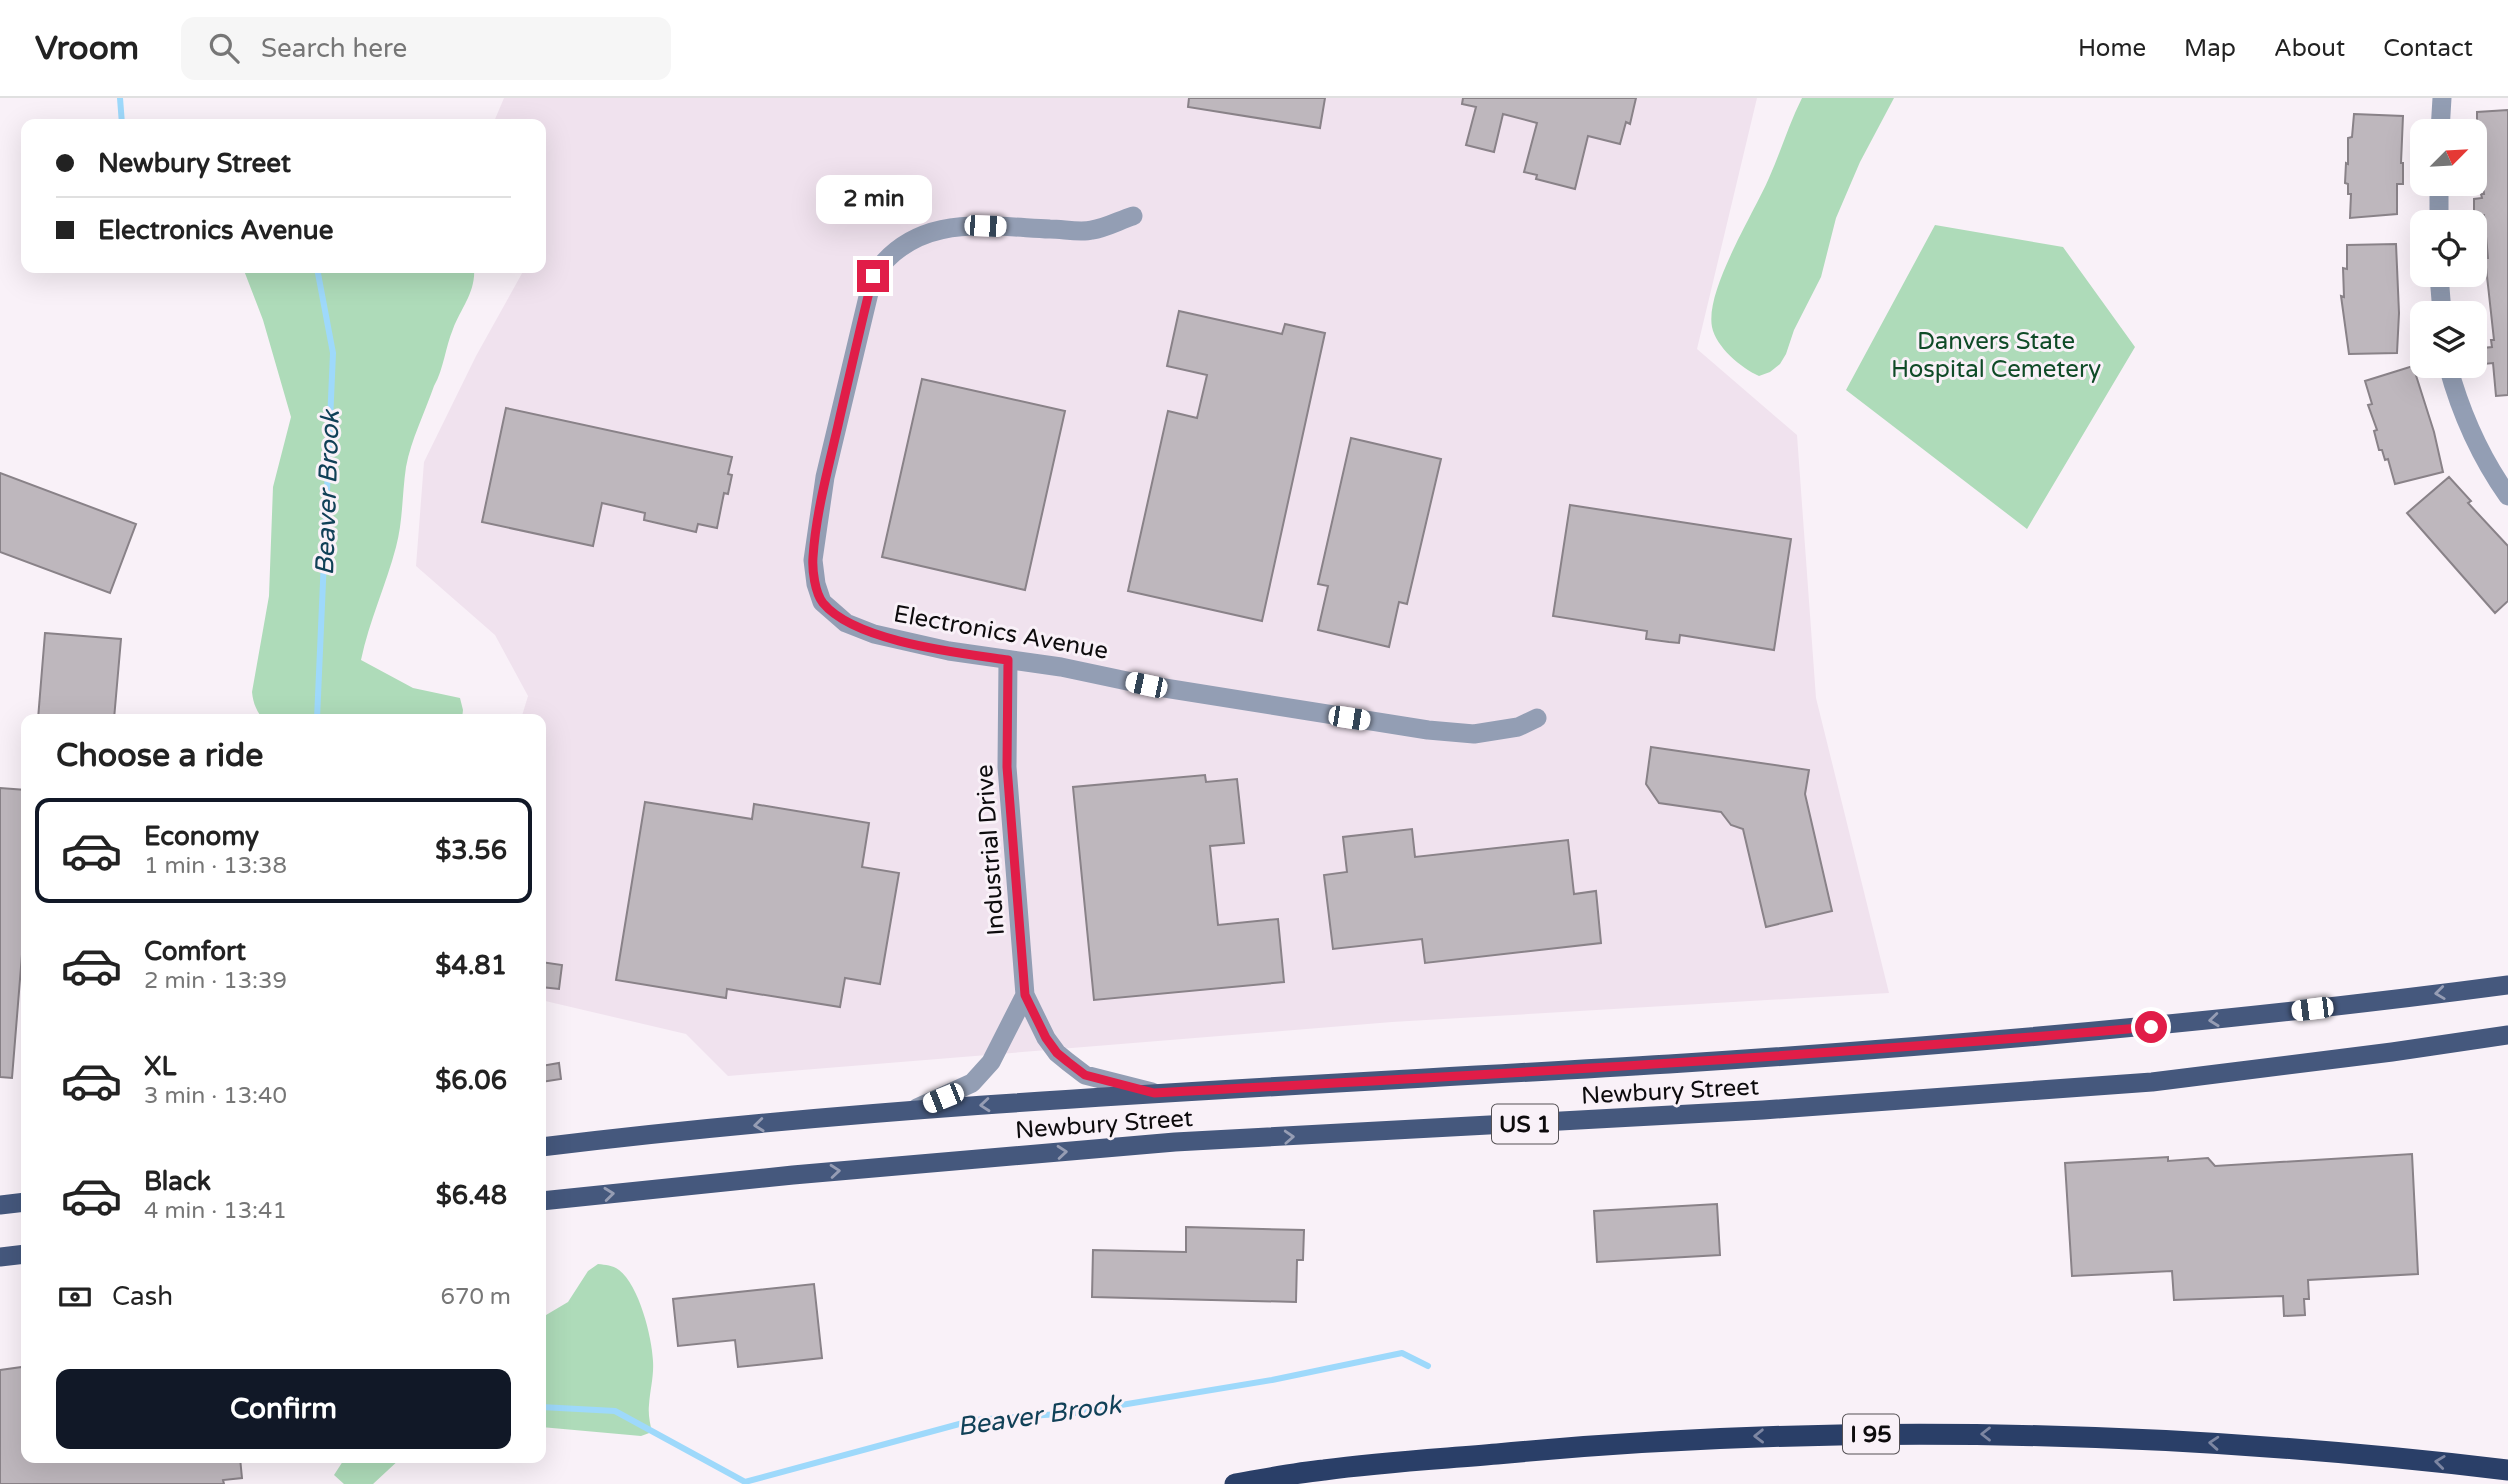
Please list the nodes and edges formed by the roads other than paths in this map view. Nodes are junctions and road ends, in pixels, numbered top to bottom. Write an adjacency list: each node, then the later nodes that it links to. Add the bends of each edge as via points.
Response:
1 (2442, 98): 2 (street)
2 (2441, 119)
3 (1133, 215): 6 (street, Electronics Avenue, via 1091,231 942,228 897,249 873,276 825,477 813,560 822,602 846,623 874,634)
4 (2451, 378): 5 (street, via 2473,439)
5 (2508, 496)
6 (1008, 660): 7 (street, Electronics Avenue, via 1428,730 1474,734 1518,727); 9 (street, Industrial Drive, via 1007,767)
7 (1537, 718)
8 (2508, 985): 11 (main road, Newbury Street / US 1, one-way to 11, via 2151,1027 1921,1047)
9 (1025, 995): 11 (street, Industrial Drive, via 1057,1053 1085,1075); 12 (street, via 990,1062 972,1083)
10 (2508, 1035): 14 (main road, Newbury Street / US 1, one-way to 10, via 1175,1142 1763,1110 2152,1082)
11 (1154, 1093): 12 (main road, Newbury Street / US 1, one-way to 12)
12 (908, 1112): 13 (main road, Newbury Street / US 1, one-way to 13)
13 (546, 1147)
14 (546, 1200)
15 (21, 1203): 16 (main road)
16 (0, 1205)
17 (21, 1255): 18 (main road)
18 (0, 1257)
19 (2508, 1470): 20 (highway, I 95, one-way to 20, via 2164,1439 1901,1433 1587,1445 1325,1469)
20 (1236, 1484)

